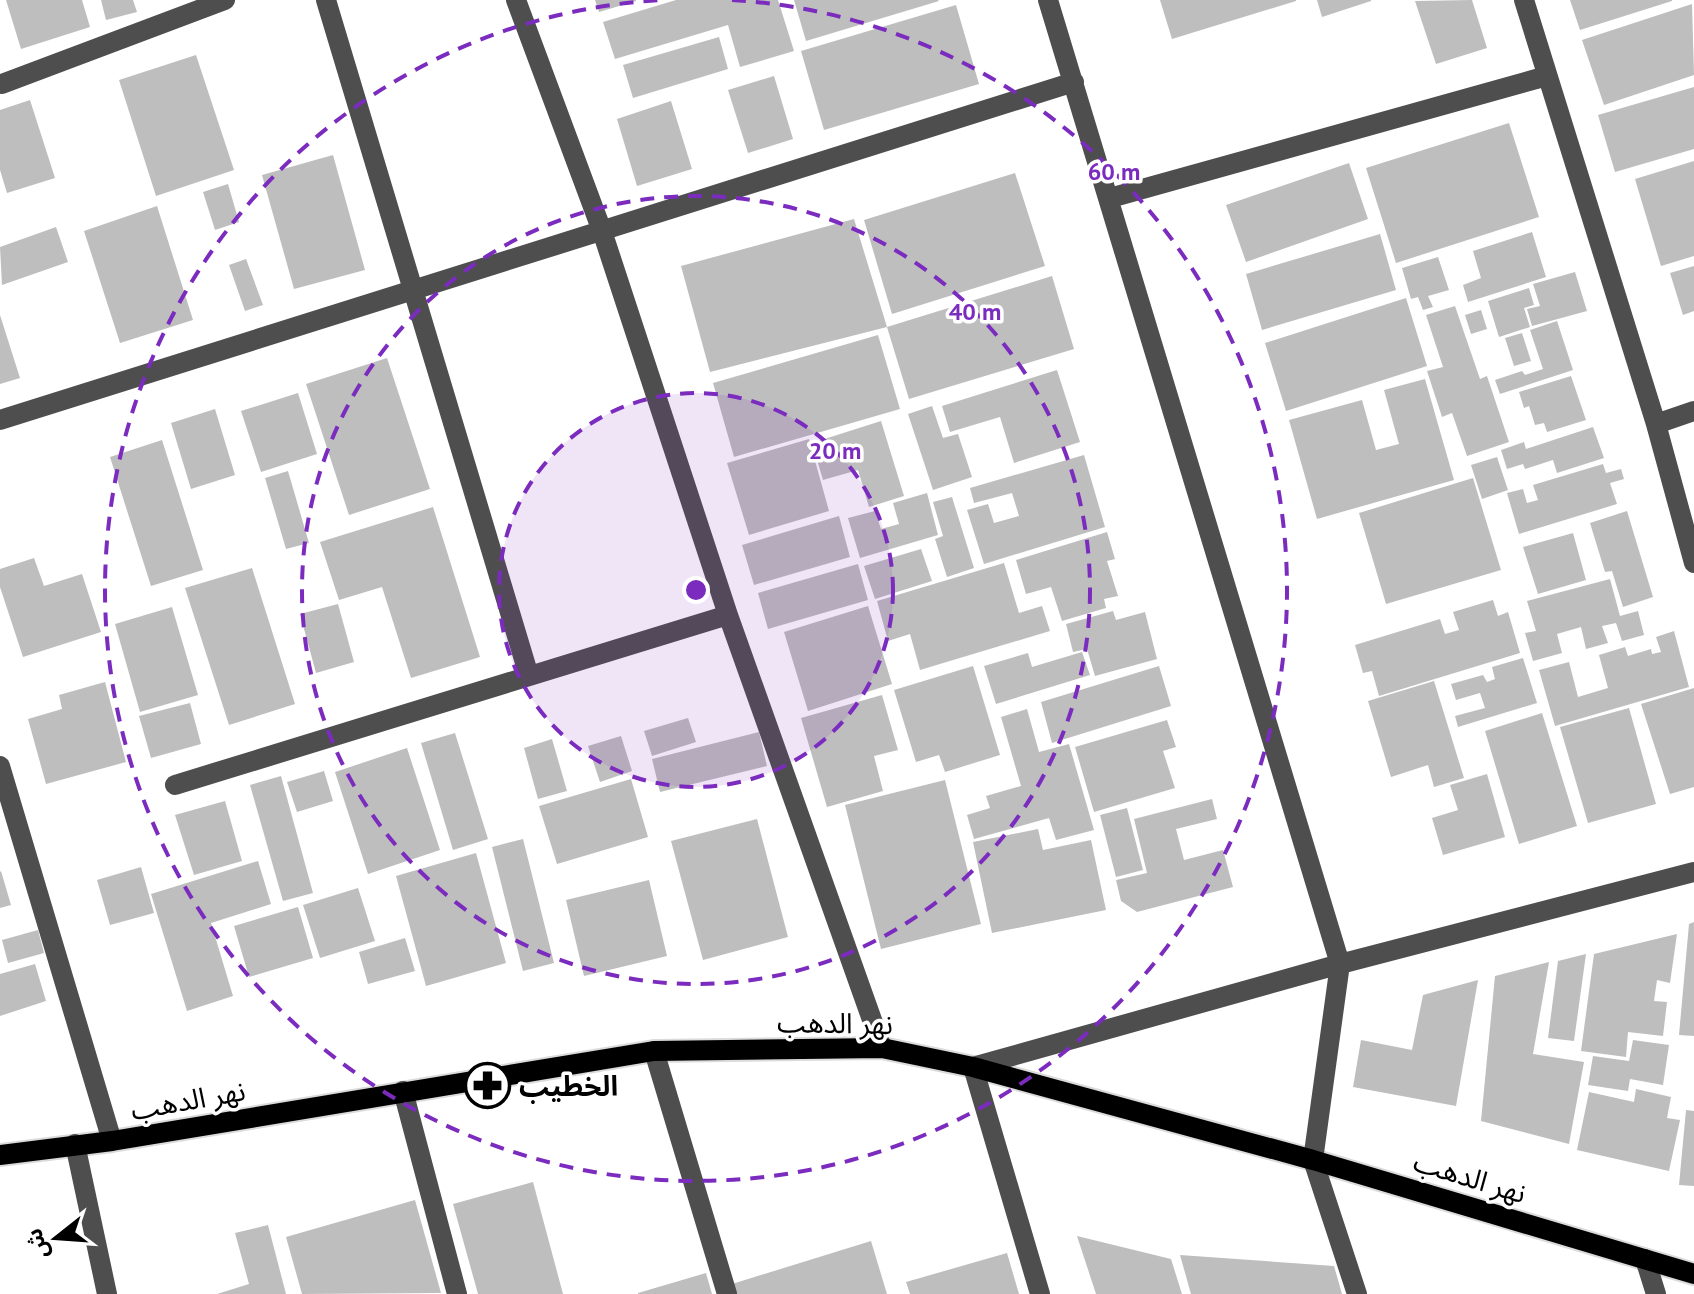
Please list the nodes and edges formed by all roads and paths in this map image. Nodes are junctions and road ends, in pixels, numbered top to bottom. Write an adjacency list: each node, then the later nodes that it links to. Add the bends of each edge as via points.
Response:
1 (225, 0): 8 (street)
2 (326, 0): 11 (street)
3 (516, 0): 10 (street)
4 (1048, 0): 7 (street)
5 (1524, 0): 6 (street)
6 (1547, 76): 9 (street); 14 (street)
7 (1074, 82): 9 (street); 10 (street)
8 (2, 84)
9 (1110, 198): 21 (street)
10 (602, 231): 11 (street); 16 (street)
11 (411, 291): 13 (street); 17 (street)
12 (1694, 411): 14 (street)
13 (0, 420)
14 (1656, 424): 15 (street)
15 (1694, 563)
16 (728, 615): 17 (street); 22 (street)
17 (529, 676): 19 (street)
18 (0, 766): 26 (street)
19 (175, 785)
20 (1694, 872): 21 (street)
21 (1340, 964): 24 (street); 29 (street)
22 (882, 1048): 23 (main road, نهر الدهب); 24 (main road, نهر الدهب)
23 (654, 1051): 25 (main road, نهر الدهب); 34 (street)
24 (973, 1067): 29 (main road, نهر الدهب); 35 (street)
25 (403, 1091): 26 (main road, نهر الدهب); 33 (street)
26 (112, 1141): 27 (main road, نهر الدهب)
27 (75, 1144): 28 (main road, نهر الدهب); 32 (street)
28 (0, 1155)
29 (1313, 1160): 30 (main road, نهر الدهب); 36 (street)
30 (1645, 1259): 31 (main road, نهر الدهب); 37 (street)
31 (1694, 1274)
32 (107, 1294)
33 (457, 1294)
34 (727, 1294)
35 (1040, 1294)
36 (1357, 1294)
37 (1656, 1294)

